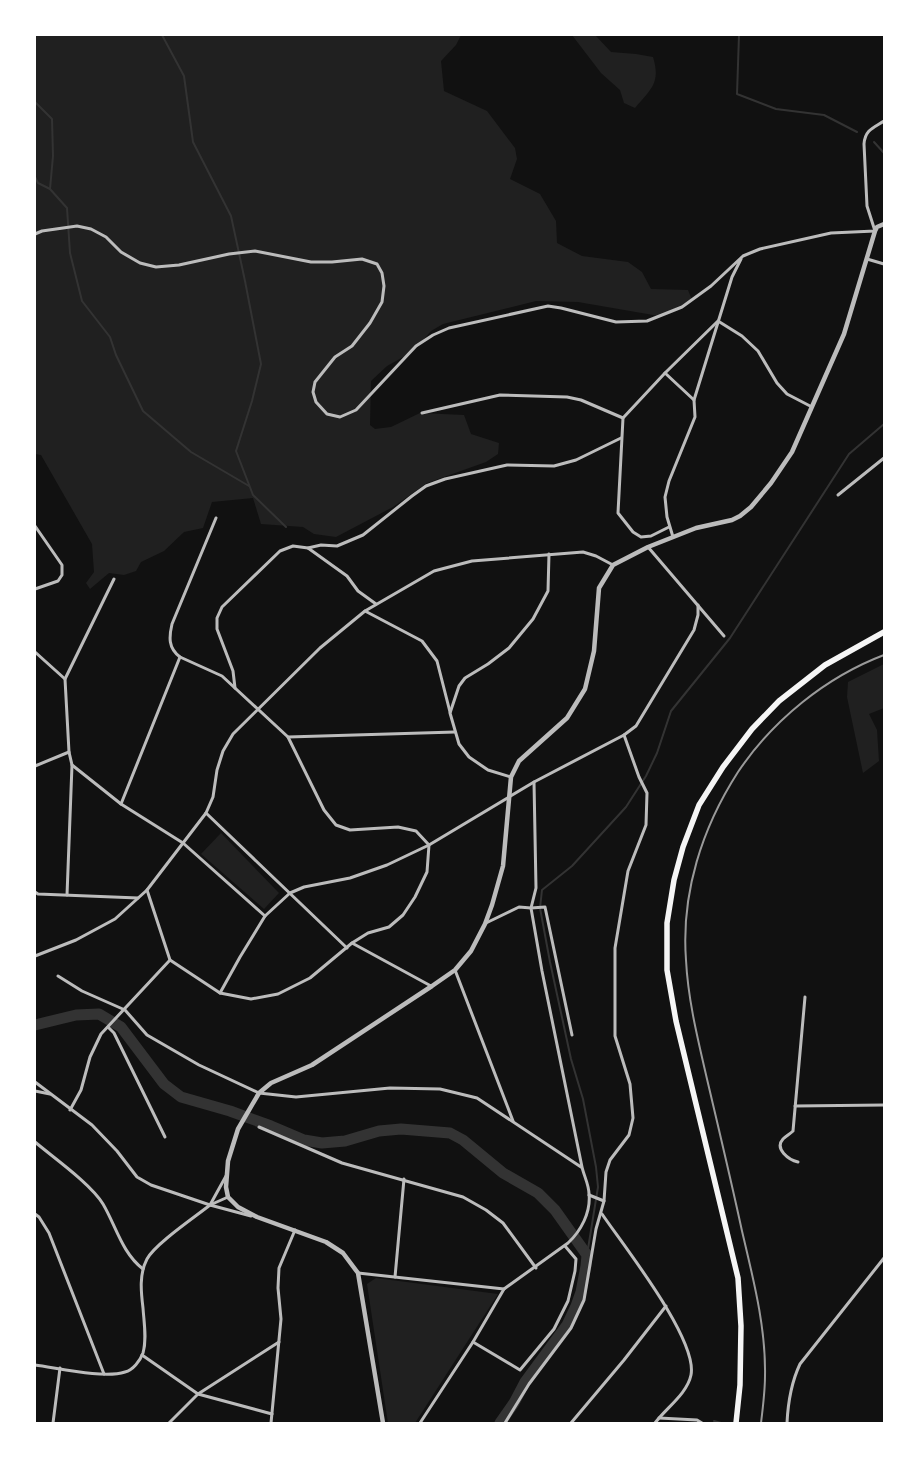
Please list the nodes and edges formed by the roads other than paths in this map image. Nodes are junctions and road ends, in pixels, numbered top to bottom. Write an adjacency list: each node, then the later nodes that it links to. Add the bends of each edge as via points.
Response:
1 (884, 121): 3 (street, via 865,135 864,144 867,206)
2 (884, 224): 3 (street)
3 (875, 231): 5 (street, via 831,234); 6 (street)
4 (35, 234): 5 (street, via 73,227 91,229 106,237 121,252 140,263 156,267 255,251 310,262 362,259 377,264 384,286 382,302 352,346 335,358 316,382 313,392 316,402 327,414 340,417 356,410 416,346 449,328 548,306 616,322 647,321 682,307 711,286)
5 (742, 256): 8 (street)
6 (867, 259): 7 (street); 11 (street, via 844,334)
7 (884, 264)
8 (718, 321): 9 (street); 10 (street); 11 (street, via 758,351 777,384 787,394)
9 (665, 372): 10 (street); 13 (street)
10 (694, 400): 19 (street, via 695,417 666,497)
11 (812, 407): 20 (street, via 792,452 746,512 732,520)
12 (422, 413): 13 (street, via 500,395 567,397)
13 (623, 418): 14 (street)
14 (621, 438): 19 (street, via 618,513 641,537); 22 (street, via 576,460 554,466 507,466 444,479 426,486 363,535 336,546)
15 (884, 458): 16 (street)
16 (838, 495)
17 (216, 518): 33 (street, via 172,624 170,644)
18 (35, 526): 26 (street, via 62,565 62,575 58,581)
19 (669, 527): 20 (street)
20 (673, 537): 21 (street)
21 (648, 547): 24 (street); 28 (street)
22 (308, 548): 27 (street, via 347,576); 35 (street, via 293,546 280,552 222,608 217,618 217,629 233,671)
23 (549, 554): 24 (street, via 583,552); 27 (street, via 472,561 434,571); 37 (street, via 548,591 534,619 510,648 465,678)
24 (613, 565): 44 (street, via 599,588 594,651 585,688 567,718 519,761)
25 (114, 579): 34 (street)
26 (35, 589)
27 (376, 604): 29 (street)
28 (698, 605): 31 (street); 39 (street, via 694,630 636,726)
29 (365, 611): 36 (street, via 320,648); 37 (street, via 422,641 437,661)
30 (884, 632): 120 (highway, via 825,666 779,701 752,729 699,805 674,880 667,923 667,970 676,1021 738,1278 740,1385)
31 (724, 636)
32 (35, 652): 34 (street)
33 (180, 656): 35 (street, via 222,676); 47 (street)
34 (65, 679): 41 (street)
35 (236, 689): 36 (street)
36 (258, 710): 40 (street); 48 (street, via 233,734 223,751)
37 (450, 712): 38 (street)
38 (455, 732): 40 (street); 44 (street, via 469,758 488,770)
39 (624, 735): 45 (street); 88 (street, via 647,793 646,825 628,871 616,948 615,1036 630,1084 633,1118 629,1135 610,1160)
40 (288, 737): 50 (street, via 324,810 336,825 350,830 398,827 416,831)
41 (69, 752): 42 (street); 43 (street)
42 (35, 766)
43 (72, 766): 47 (street); 54 (street)
44 (511, 777): 46 (street)
45 (534, 782): 46 (street); 56 (street, via 536,888)
46 (508, 798): 50 (street); 58 (street, via 502,866)
47 (121, 804): 49 (street)
48 (206, 813): 49 (street); 53 (street)
49 (183, 843): 51 (street); 57 (street)
50 (429, 845): 53 (street, via 350,878); 59 (street, via 426,872 403,915 389,927 368,933)
51 (147, 890): 55 (street); 62 (street)
52 (35, 892): 54 (street)
53 (290, 893): 57 (street); 60 (street)
54 (67, 895): 55 (street)
55 (138, 898): 61 (street, via 115,919 76,940)
56 (531, 908): 58 (street, via 519,907); 70 (street, via 545,907); 83 (street)
57 (265, 916): 66 (street)
58 (485, 924): 63 (street)
59 (352, 943): 60 (street); 65 (street)
60 (347, 948): 66 (street, via 310,978 278,994 251,999)
61 (35, 956)
62 (170, 960): 66 (street); 68 (street)
63 (455, 970): 65 (street); 78 (street)
64 (58, 976): 68 (street)
65 (432, 986): 73 (street, via 312,1065 271,1083)
66 (220, 993)
67 (805, 998): 76 (street)
68 (124, 1010): 69 (street); 73 (street, via 147,1035 199,1065)
69 (108, 1027): 77 (street, via 90,1057); 80 (street, via 114,1033)
70 (572, 1035)
71 (35, 1082): 74 (street)
72 (35, 1091): 74 (street)
73 (259, 1093): 78 (street, via 296,1097 390,1088 440,1089 477,1098); 84 (street, via 238,1129)
74 (51, 1094): 77 (street)
75 (884, 1105): 76 (street)
76 (795, 1106): 82 (street, via 793,1131 784,1138 782,1149 785,1156)
77 (70, 1110): 89 (street, via 92,1125 137,1177)
78 (514, 1123): 83 (street)
79 (259, 1127): 85 (street, via 342,1163)
80 (165, 1137)
81 (35, 1142): 97 (street, via 102,1203 124,1247)
82 (798, 1162)
83 (582, 1167): 86 (street)
84 (226, 1176): 87 (street); 89 (street)
85 (404, 1179): 96 (street, via 463,1197 486,1210 502,1223); 99 (street)
86 (590, 1195): 88 (street); 94 (street, via 583,1224)
87 (228, 1197): 89 (street); 92 (street, via 238,1207)
88 (602, 1200): 90 (street)
89 (210, 1205): 92 (street); 97 (street, via 156,1248)
90 (601, 1213): 101 (street); 116 (street, via 584,1300 578,1315)
91 (35, 1214): 107 (street, via 49,1233)
92 (257, 1217): 93 (street)
93 (295, 1230): 98 (street, via 326,1242 343,1253); 102 (street, via 279,1268)
94 (567, 1244): 96 (street); 103 (street, via 576,1258 568,1301 554,1329 520,1370)
95 (884, 1258): 121 (street, via 800,1364 792,1380)
96 (536, 1268): 100 (street)
97 (143, 1269): 104 (street, via 141,1288 145,1335)
98 (358, 1273): 99 (street); 114 (street)
99 (396, 1277): 100 (street)
100 (504, 1289): 103 (street)
101 (666, 1306): 110 (street, via 690,1358 691,1373 687,1386); 117 (street)
102 (280, 1342): 108 (street); 109 (street)
103 (472, 1342): 115 (street)
104 (142, 1355): 107 (street, via 126,1372); 108 (street)
105 (35, 1365): 106 (street)
106 (60, 1368): 107 (street); 111 (street)
107 (104, 1374)
108 (198, 1394): 109 (street); 112 (street)
109 (272, 1414): 113 (street)
110 (658, 1418): 118 (street); 119 (street)
111 (53, 1423)
112 (169, 1423)
113 (271, 1423)
114 (383, 1423)
115 (420, 1423)
116 (505, 1423)
117 (571, 1423)
118 (655, 1423)
119 (702, 1423)
120 (736, 1423)
121 (787, 1423)

